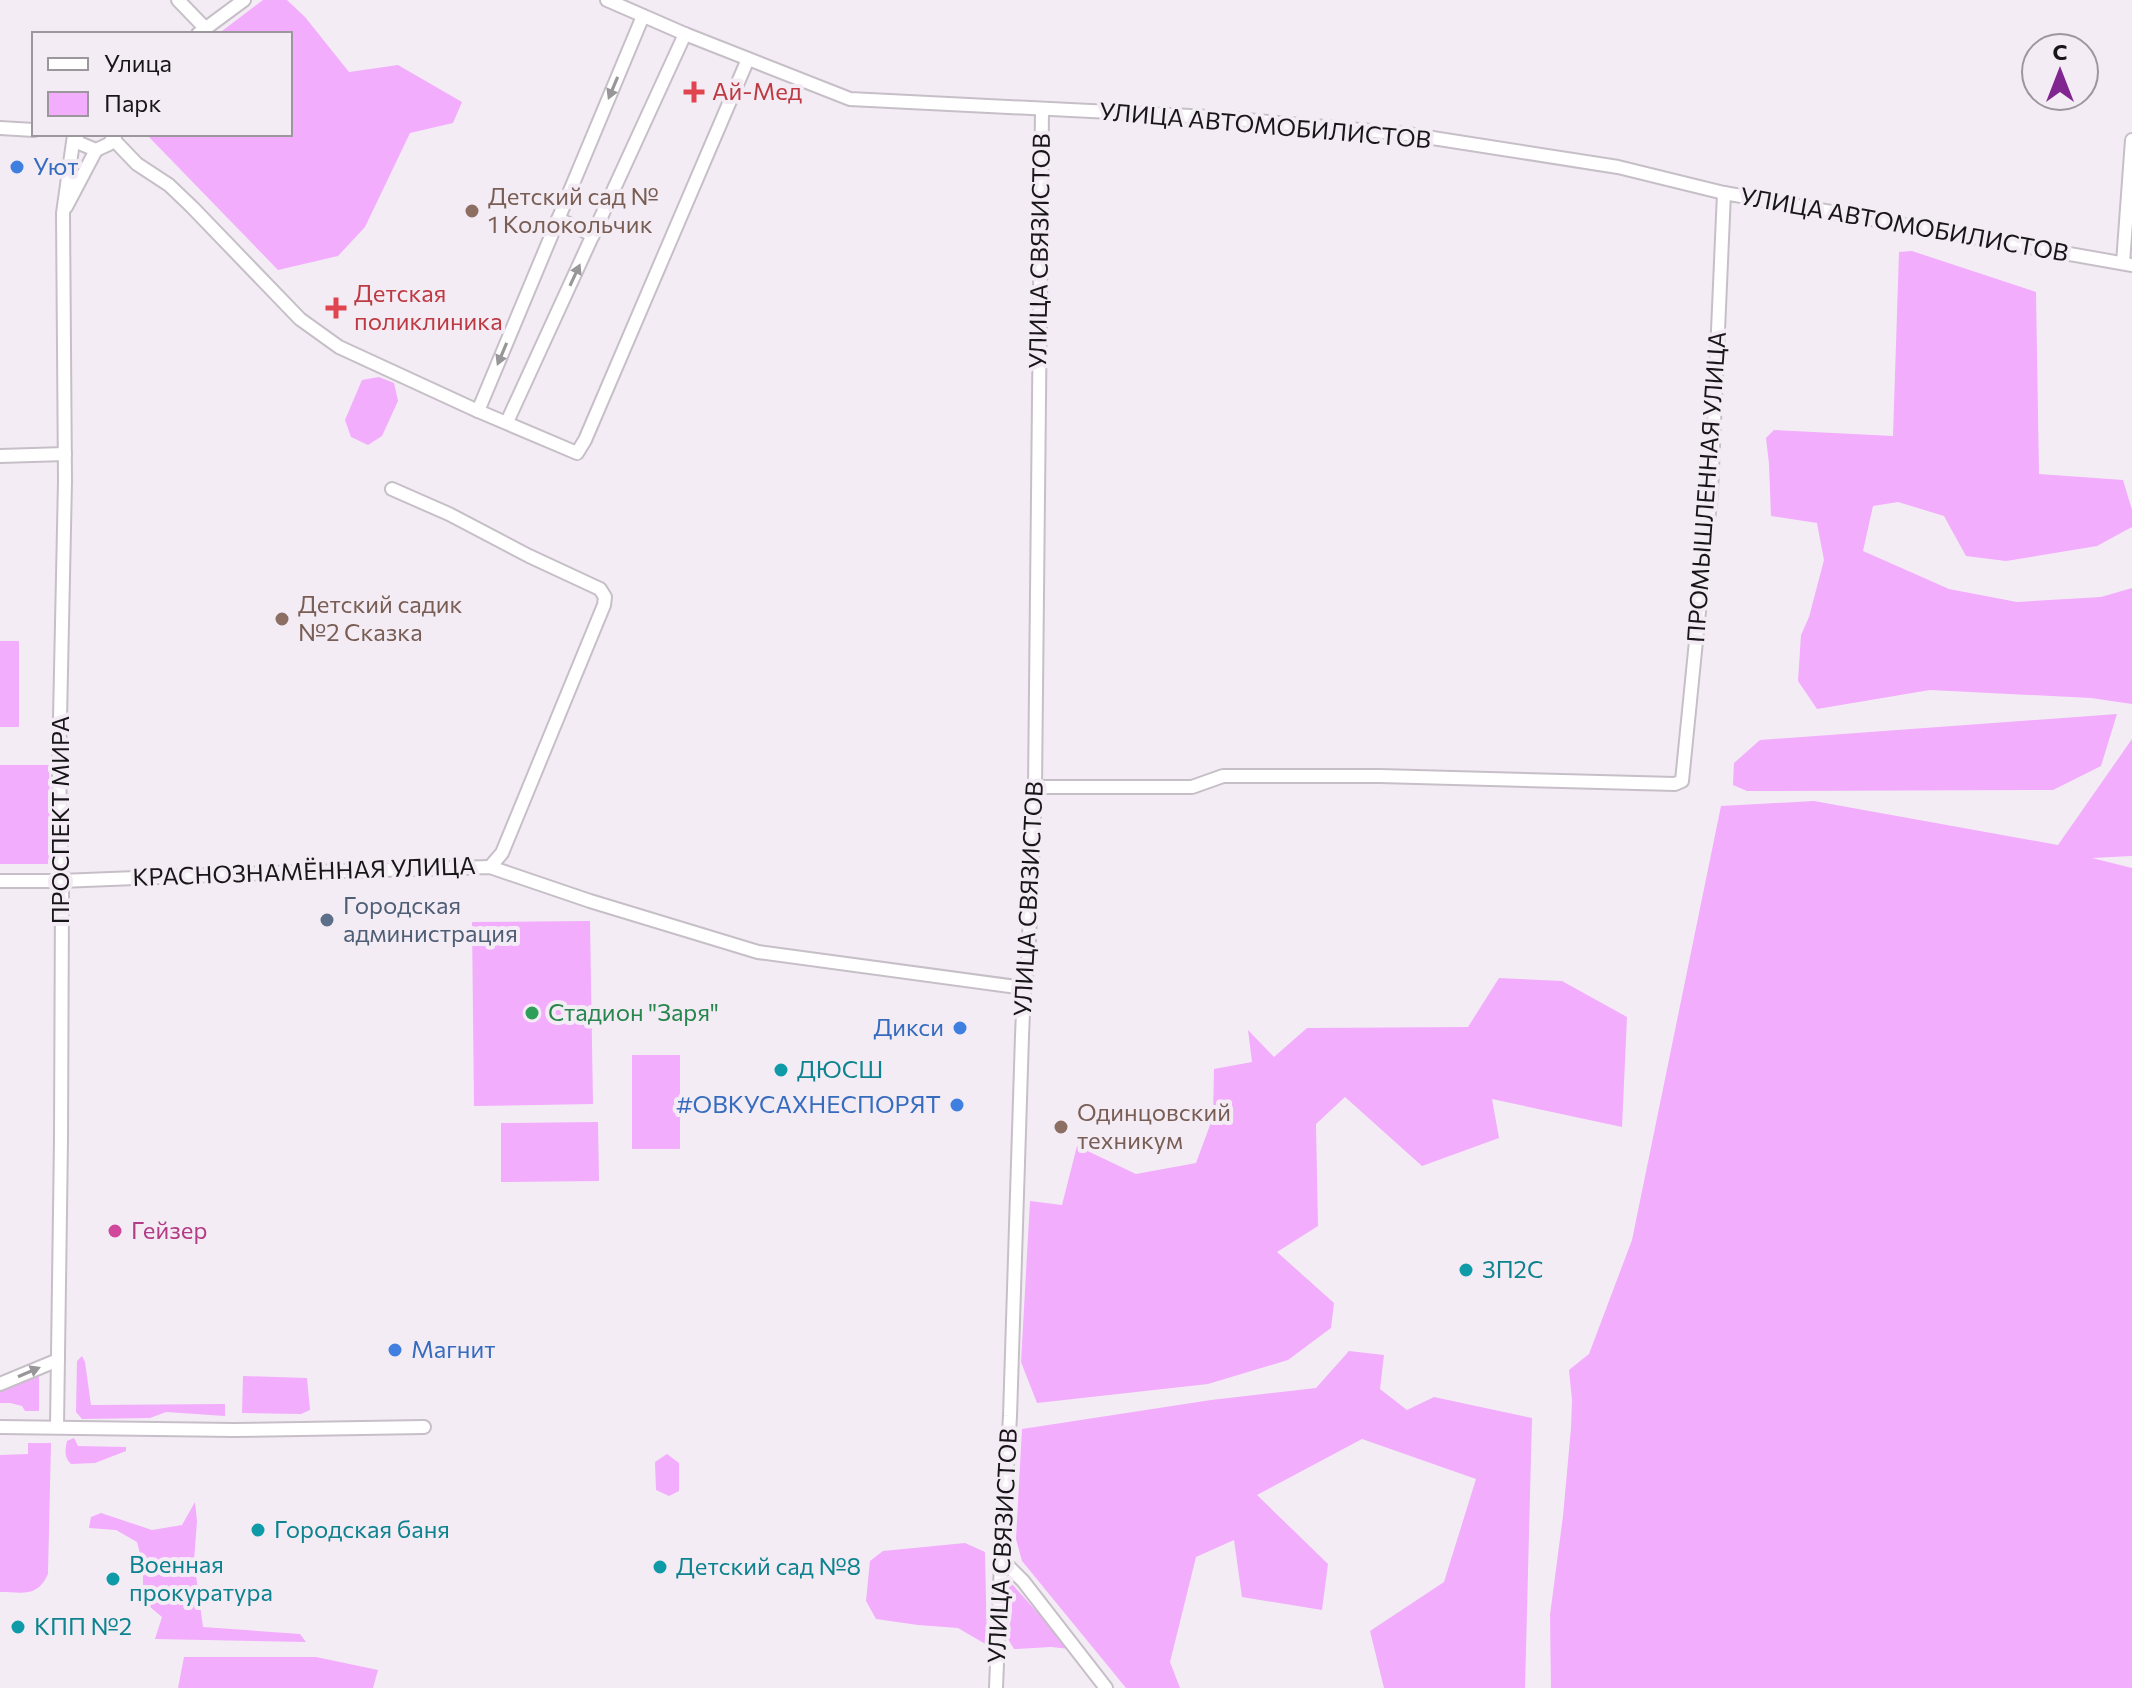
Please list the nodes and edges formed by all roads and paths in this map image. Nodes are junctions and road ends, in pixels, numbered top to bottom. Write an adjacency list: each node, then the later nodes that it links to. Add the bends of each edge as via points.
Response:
1 (178, 0): 5 (street)
2 (244, 0): 5 (street)
3 (607, 0): 4 (street, УЛИЦА АВТОМОБИЛИСТОВ)
4 (643, 16): 6 (street, УЛИЦА АВТОМОБИЛИСТОВ); 20 (street, one-way to 20)
5 (202, 31)
6 (685, 34): 7 (street, УЛИЦА АВТОМОБИЛИСТОВ); 21 (street)
7 (748, 59): 8 (street, УЛИЦА АВТОМОБИЛИСТОВ, via 850,99); 24 (street, via 577,453)
8 (1042, 110): 18 (street, УЛИЦА АВТОМОБИЛИСТОВ, via 1210,117 1407,134 1618,167); 28 (street, УЛИЦА СВЯЗИСТОВ)
9 (32, 124): 11 (street)
10 (0, 128): 11 (street)
11 (18, 128): 12 (street)
12 (32, 130)
13 (74, 136): 19 (street, ПРОСПЕКТ МИРА)
14 (75, 136): 17 (street)
15 (114, 137): 17 (street); 23 (street, via 137,164 192,207 300,319 339,347)
16 (2132, 140): 22 (street, УЛИЦА АВТОМОБИЛИСТОВ)
17 (96, 150): 19 (street, ПРОСПЕКТ МИРА)
18 (1724, 193): 22 (street, УЛИЦА АВТОМОБИЛИСТОВ); 28 (street, ПРОМЫШЛЕННАЯ УЛИЦА, via 1711,491 1682,781 1223,776 1192,787)
19 (63, 213): 25 (street, ПРОСПЕКТ МИРА)
20 (558, 219): 21 (street); 23 (street, one-way to 23)
21 (593, 235): 24 (street, one-way to 21)
22 (2128, 264)
23 (478, 411): 24 (street)
24 (507, 422)
25 (65, 454): 26 (street); 31 (street, ПРОСПЕКТ МИРА)
26 (0, 456)
27 (392, 489): 29 (street, via 600,589 605,597 502,853)
28 (1035, 787): 32 (street, УЛИЦА СВЯЗИСТОВ)
29 (490, 867): 31 (street, КРАСНОЗНАМЁННАЯ УЛИЦА); 32 (street, КРАСНОЗНАМЁННАЯ УЛИЦА, via 758,952)
30 (0, 881): 31 (street, КРАСНОЗНАМЁННАЯ УЛИЦА)
31 (60, 881): 33 (street, ПРОСПЕКТ МИРА)
32 (1024, 988): 38 (street, УЛИЦА СВЯЗИСТОВ)
33 (58, 1360): 34 (street, one-way to 33); 36 (street, ПРОСПЕКТ МИРА)
34 (0, 1384)
35 (0, 1427): 36 (street)
36 (57, 1427): 37 (street)
37 (424, 1427)
38 (1001, 1563): 39 (street, УЛИЦА СВЯЗИСТОВ); 40 (street, via 1023,1581)
39 (996, 1688)
40 (1106, 1688)

